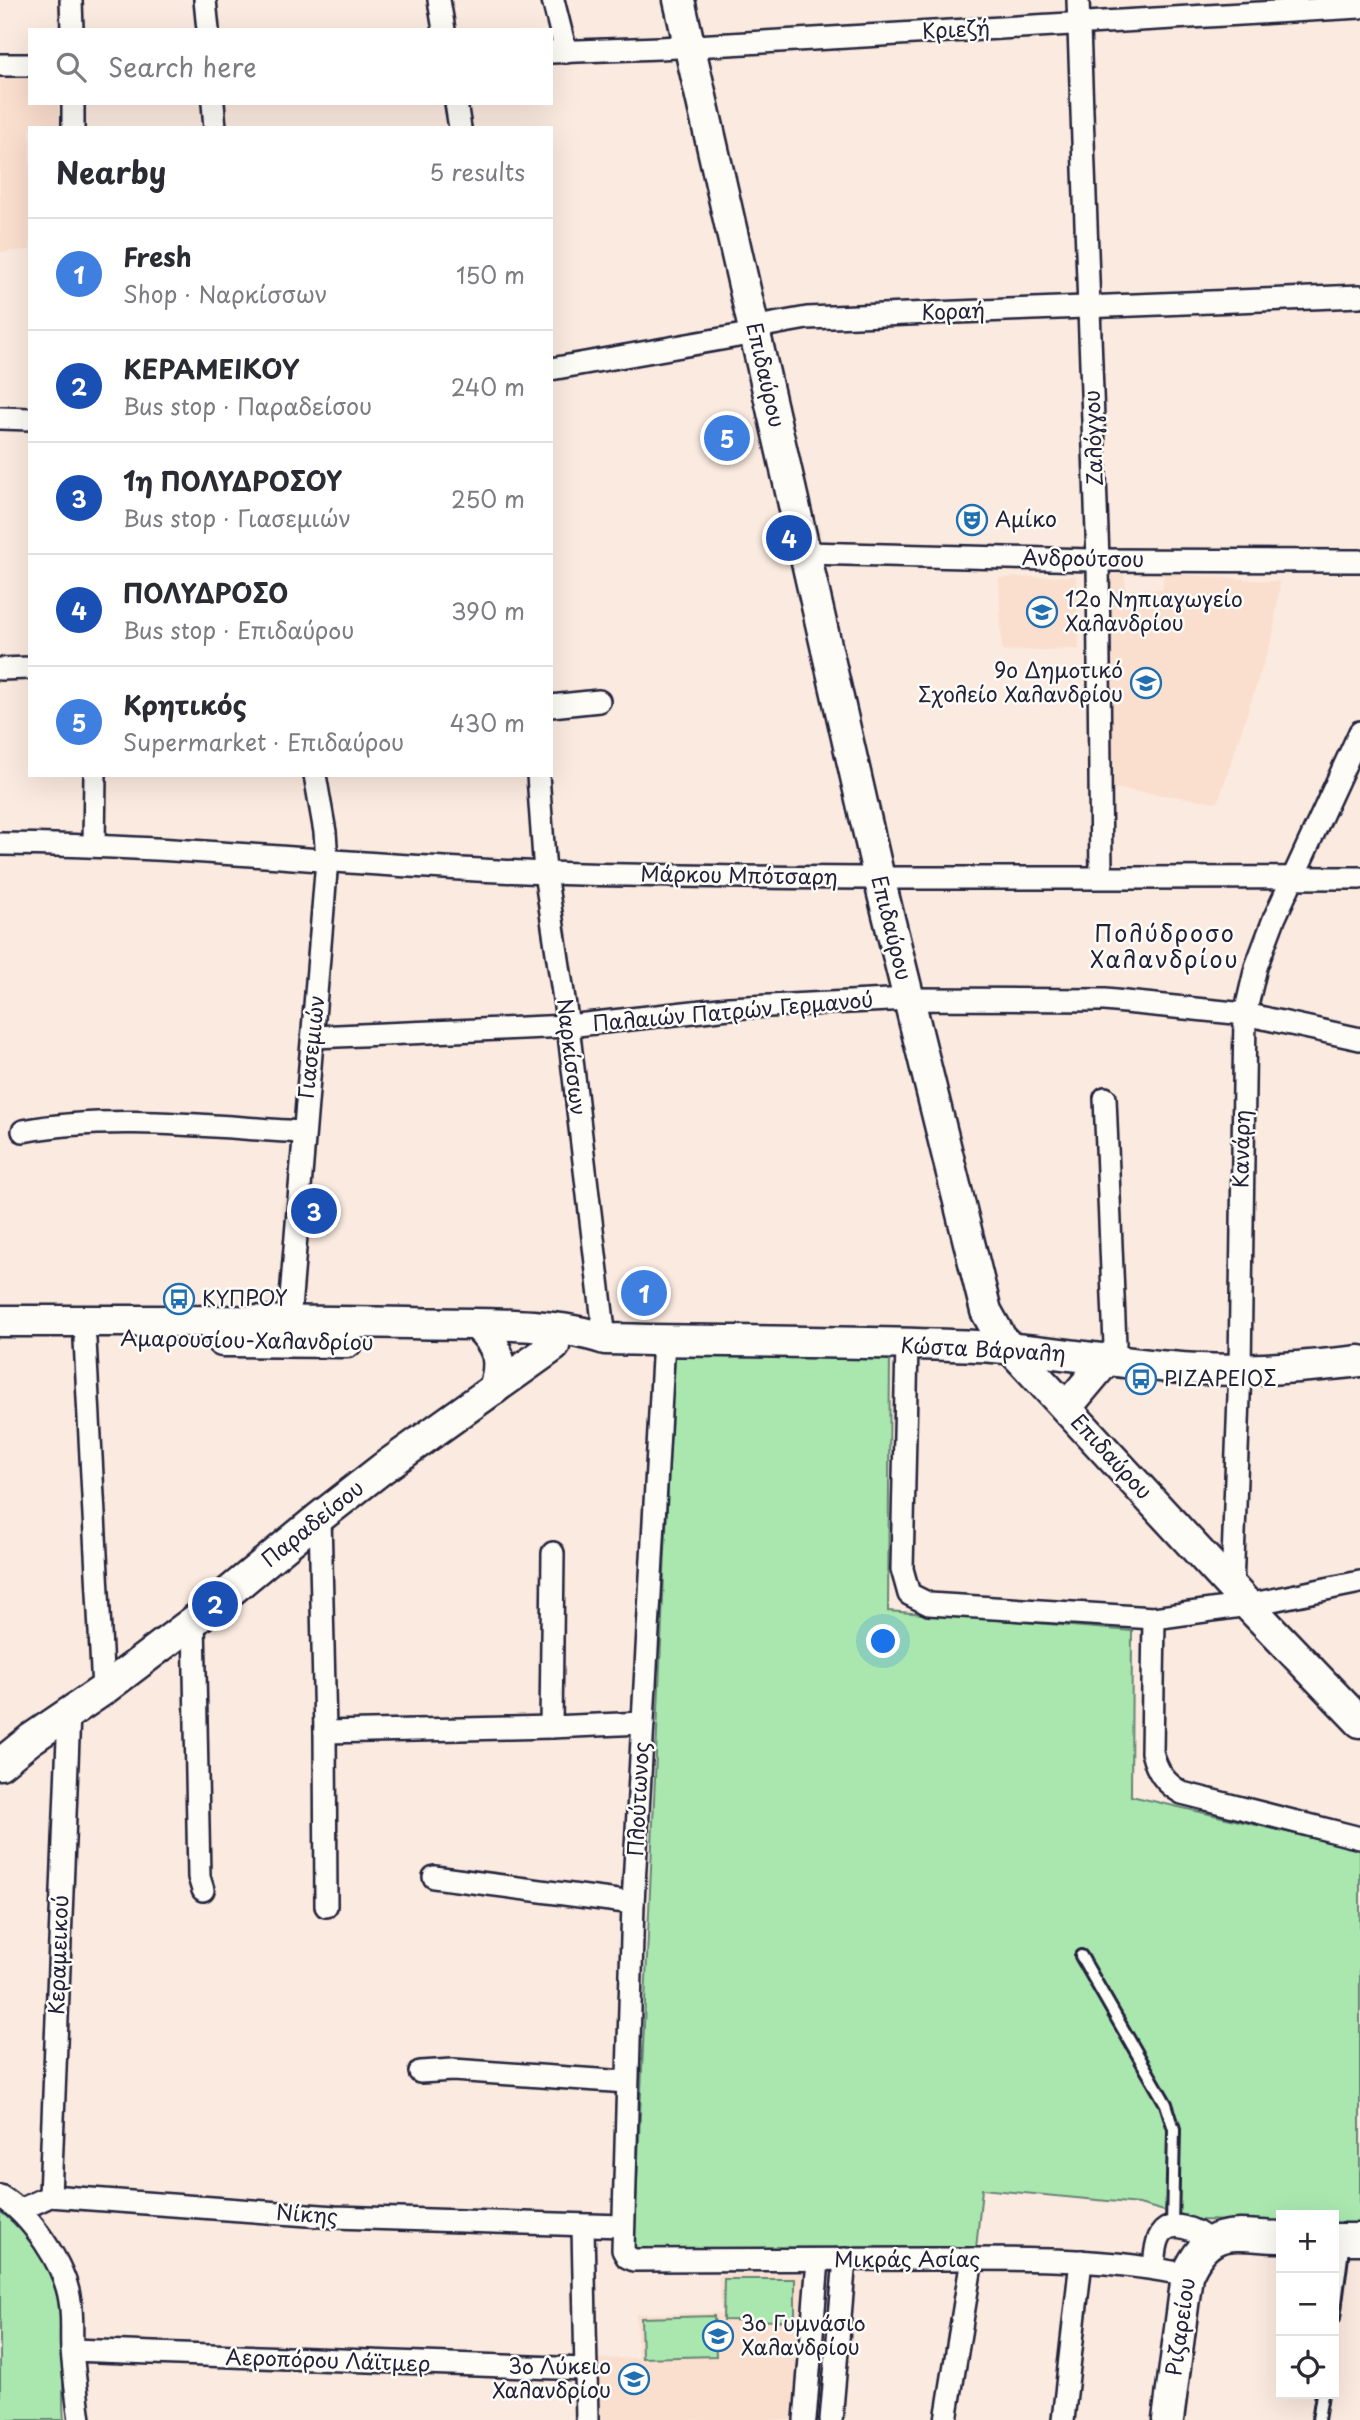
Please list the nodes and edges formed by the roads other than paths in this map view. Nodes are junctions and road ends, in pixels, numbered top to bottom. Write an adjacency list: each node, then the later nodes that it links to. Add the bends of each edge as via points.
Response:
1 (71, 0): 9 (street)
2 (205, 0): 10 (street)
3 (439, 0): 11 (street)
4 (553, 0): 13 (street)
5 (679, 0): 12 (street, Επιδαύρου)
6 (1078, 0): 8 (street, Ζαλόγγου)
7 (1360, 7): 8 (street, Κριεζή)
8 (1079, 23): 12 (street, Κριεζή); 23 (street, Ζαλόγγου)
9 (72, 28)
10 (208, 28)
11 (444, 28)
12 (689, 46): 13 (street, Κριεζή); 24 (street, Επιδαύρου)
13 (559, 52)
14 (0, 65): 15 (street)
15 (28, 65)
16 (73, 105): 19 (street)
17 (213, 105): 20 (street)
18 (456, 105): 21 (street)
19 (73, 126)
20 (215, 126)
21 (460, 126)
22 (1360, 296): 23 (street, Κοραή)
23 (1089, 306): 24 (street, Κοραή, via 807,318 768,325); 29 (street, Ζαλόγγου)
24 (755, 333): 25 (street, Κοραή); 28 (street, Επιδαύρου)
25 (553, 369)
26 (0, 418): 27 (street)
27 (28, 419)
28 (805, 553): 29 (street, Ανδρούτσου); 44 (street, Επιδαύρου)
29 (1098, 560): 30 (street, Ανδρούτσου); 43 (street, Ζαλόγγου)
30 (1360, 561)
31 (28, 668): 32 (street)
32 (0, 669)
33 (599, 701): 34 (street)
34 (553, 706)
35 (1360, 733): 45 (street, Κανάρη)
36 (95, 777): 40 (street)
37 (314, 777): 41 (street, Γιασεμιών)
38 (538, 777): 42 (street, Ναρκίσσων)
39 (0, 844): 40 (street, Μάρκου Μπότσαρη)
40 (94, 845): 41 (street, Μάρκου Μπότσαρη)
41 (327, 860): 42 (street, Μάρκου Μπότσαρη); 50 (street, Γιασεμιών)
42 (545, 873): 44 (street, Μάρκου Μπότσαρη); 49 (street, Ναρκίσσων)
43 (1101, 877): 44 (street, Μάρκου Μπότσαρη); 45 (street, Μάρκου Μπότσαρη)
44 (879, 878): 47 (street, Επιδαύρου)
45 (1292, 878): 46 (street, Μάρκου Μπότσαρη); 48 (street, Κανάρη, via 1256,967)
46 (1360, 878)
47 (909, 999): 48 (street, Παλαιών Πατρών Γερμανού, via 1105,1000); 49 (street, Παλαιών Πατρών Γερμανού, via 729,1008); 55 (street, Επιδαύρου)
48 (1245, 1014): 51 (street, Παλαιών Πατρών Γερμανού); 69 (street, Κανάρη)
49 (568, 1026): 50 (street, Παλαιών Πατρών Γερμανού); 60 (street, Ναρκίσσων)
50 (314, 1037): 54 (street, Γιασεμιών)
51 (1360, 1039)
52 (1105, 1098): 67 (street, via 1115,1345)
53 (23, 1131): 54 (street, via 65,1125 145,1124)
54 (303, 1132): 57 (street, Γιασεμιών)
55 (986, 1311): 65 (street, via 985,1336); 66 (street, Επιδαύρου)
56 (0, 1321): 57 (street, Αμαρουσίου-Χαλανδρίου)
57 (289, 1321): 58 (street, Αμαρουσίου-Χαλανδρίου)
58 (485, 1335): 59 (street, Αμαρουσίου-Χαλανδρίου); 60 (street, Κώστα Βάρναλη, via 570,1329); 64 (street, Κώστα Βάρναλη); 70 (street, via 499,1365)
59 (85, 1339): 61 (street, Αμαρουσίου-Χαλανδρίου); 78 (street)
60 (605, 1339): 62 (street, Κώστα Βάρναλη); 64 (street, Κώστα Βάρναλη, via 588,1345)
61 (0, 1340)
62 (664, 1340): 63 (street, Κώστα Βάρναλη); 80 (street, Πλούτωνος)
63 (907, 1345): 65 (street, Κώστα Βάρναλη); 76 (street, via 902,1569 909,1594 929,1604)
64 (554, 1346): 70 (street, Παραδείσου)
65 (977, 1346): 66 (street, Κώστα Βάρναλη)
66 (1012, 1349): 67 (street, Κώστα Βάρναλη); 71 (street, Επιδαύρου)
67 (1108, 1358): 69 (street, Κώστα Βάρναλη); 71 (street)
68 (1360, 1361): 69 (street, Κώστα Βάρναλη)
69 (1240, 1370): 75 (street, Κανάρη)
70 (494, 1389): 72 (street, Παραδείσου)
71 (1066, 1408): 75 (street, Επιδαύρου)
72 (320, 1517): 77 (street, Παραδείσου); 83 (street)
73 (553, 1553): 82 (street)
74 (1360, 1582): 75 (street)
75 (1240, 1597): 76 (street); 81 (street, Επιδαύρου)
76 (1154, 1618): 85 (street, via 1152,1752 1155,1766 1170,1786 1182,1793)
77 (194, 1621): 78 (street, Παραδείσου); 87 (street, via 199,1877)
78 (103, 1690): 79 (street, Παραδείσου)
79 (69, 1713): 84 (street, Παραδείσου); 94 (street, Κεραμεικού)
80 (643, 1723): 82 (street); 88 (street, Πλούτωνος)
81 (1360, 1723)
82 (551, 1727): 83 (street)
83 (325, 1732): 89 (street)
84 (0, 1764)
85 (1360, 1838)
86 (434, 1877): 88 (street)
87 (203, 1889)
88 (633, 1903): 92 (street, Πλούτωνος)
89 (326, 1906)
90 (1081, 1956): 98 (lane, via 1166,2104 1174,2129)
91 (419, 2072): 92 (street, via 453,2070)
92 (627, 2082): 97 (street, Πλούτωνος)
93 (0, 2196): 95 (street)
94 (50, 2196): 95 (street, Νίκης); 96 (street, Νίκης, via 335,2217)
95 (20, 2210): 110 (street, via 59,2266 70,2300)
96 (583, 2227): 97 (street, Νίκης); 111 (street)
97 (623, 2227): 102 (street, Πλούτωνος)
98 (1172, 2227): 101 (street, via 1193,2230); 107 (street, via 1159,2237)
99 (1276, 2237): 101 (street, via 1227,2235)
100 (1346, 2239): 109 (lane)
101 (1209, 2241): 108 (street, Ριζαρείου, via 1195,2256)
102 (627, 2257): 105 (street, Μικράς Ασίας)
103 (845, 2259): 104 (street, Μικράς Ασίας); 105 (street, Μικράς Ασίας); 116 (street)
104 (972, 2259): 106 (street, Μικράς Ασίας); 117 (street)
105 (818, 2260): 115 (street)
106 (1081, 2262): 107 (street, Μικράς Ασίας); 118 (street)
107 (1154, 2268): 108 (street, Μικράς Ασίας)
108 (1187, 2275): 119 (street, Ριζαρείου)
109 (1339, 2285)
110 (72, 2350): 111 (street, Αεροπόρου Λάϊτμερ); 113 (street)
111 (584, 2369): 114 (street)
112 (1321, 2399): 120 (lane)
113 (80, 2420)
114 (587, 2420)
115 (805, 2420)
116 (831, 2420)
117 (946, 2420)
118 (1063, 2420)
119 (1168, 2420)
120 (1318, 2420)

